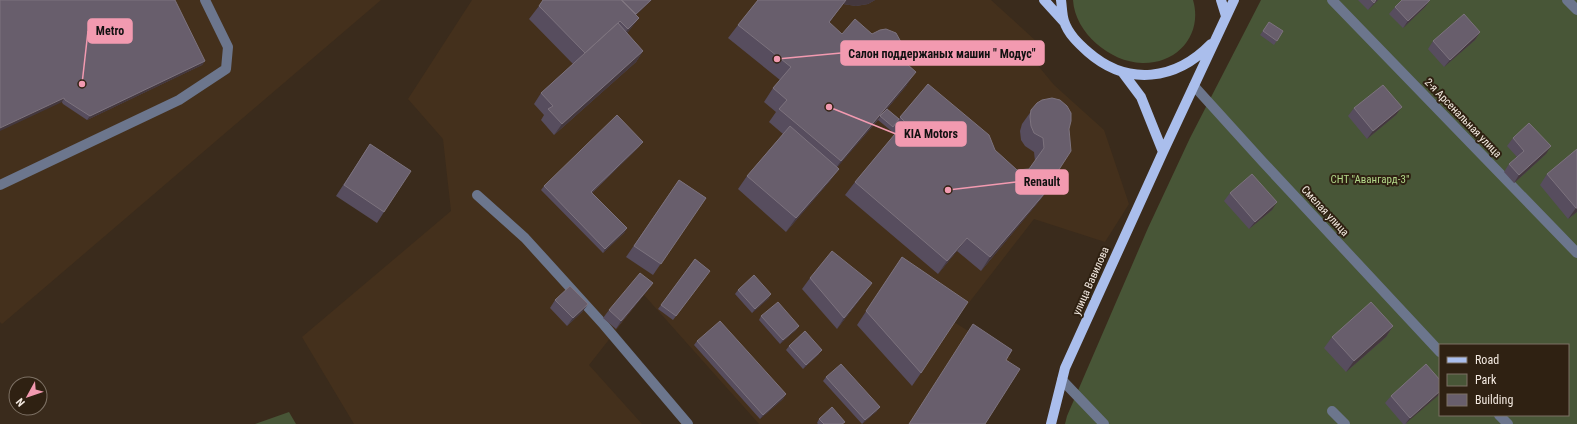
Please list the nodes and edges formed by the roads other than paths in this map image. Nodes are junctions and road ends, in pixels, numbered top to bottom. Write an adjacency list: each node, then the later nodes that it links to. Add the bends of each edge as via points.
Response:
1 (205, 0): 15 (street, via 228,47 226,69 179,100)
2 (1044, 0): 10 (main road)
3 (1061, 0): 10 (main road, улица Вавилова)
4 (1221, 0): 9 (main road)
5 (1234, 0): 9 (main road, улица Вавилова)
6 (1332, 0): 17 (street, 2-я Арсенальная улица)
7 (1567, 0): 8 (street)
8 (1577, 10)
9 (1226, 16): 11 (main road, улица Вавилова)
10 (1064, 22): 12 (main road, улица Вавилова, via 1077,43 1098,61)
11 (1216, 38): 12 (main road, улица Вавилова, via 1189,63 1170,71 1150,76); 13 (main road, улица Вавилова)
12 (1123, 73): 14 (main road, улица Вавилова, via 1141,97)
13 (1194, 86): 14 (main road, улица Вавилова); 18 (street, Смелая улица)
14 (1163, 152): 19 (main road, улица Вавилова, via 1065,368)
15 (0, 185)
16 (477, 195): 22 (street, via 524,238)
17 (1577, 253)
18 (1439, 351)
19 (1062, 380): 23 (main road, улица Вавилова); 24 (street)
20 (1332, 410): 25 (street)
21 (1500, 416): 26 (street)
22 (688, 424)
23 (1051, 424)
24 (1104, 424)
25 (1344, 424)
26 (1508, 424)

